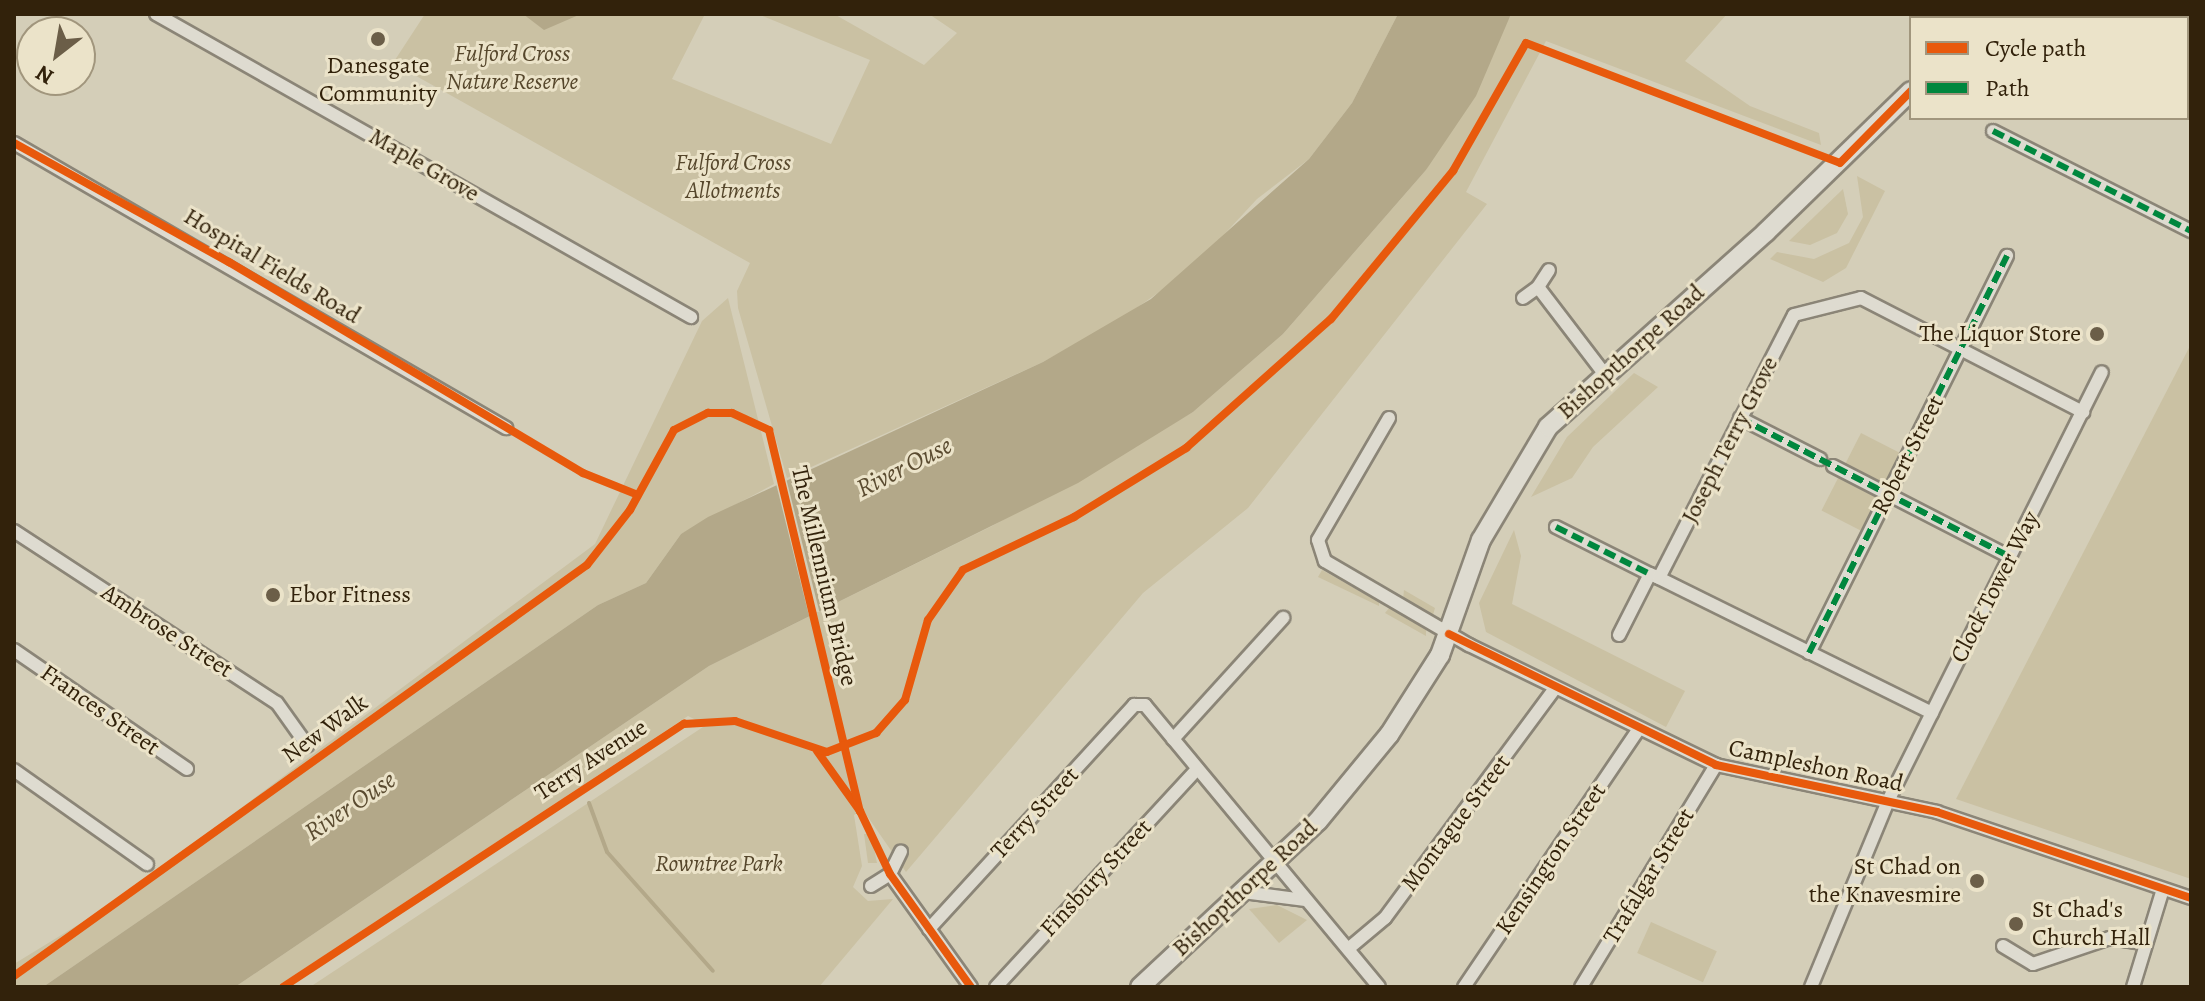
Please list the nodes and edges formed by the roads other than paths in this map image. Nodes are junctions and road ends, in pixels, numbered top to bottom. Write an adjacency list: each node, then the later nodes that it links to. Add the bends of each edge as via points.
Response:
1 (156, 14): 10 (street, Maple Grove)
2 (1909, 93): 12 (street, Bishopthorpe Road, via 1758,240)
3 (1993, 131): 5 (street)
4 (14, 143): 17 (street, Hospital Fields Road)
5 (2191, 231)
6 (2007, 256): 11 (street, Robert Street)
7 (1549, 270): 8 (street)
8 (1538, 287): 9 (street); 12 (street)
9 (1523, 298)
10 (691, 317)
11 (1961, 349): 14 (street, Joseph Terry Grove); 16 (street, Joseph Terry Grove, via 1861,298 1794,315); 20 (street, Robert Street)
12 (1603, 372): 26 (street, Bishopthorpe Road, via 1548,427 1512,481 1473,556)
13 (2102, 372): 14 (street, Clock Tower Way)
14 (2083, 412): 23 (street, Clock Tower Way)
15 (1389, 418): 26 (street, Campleshon Road, via 1318,540 1325,561)
16 (1740, 418): 18 (street); 24 (street, Joseph Terry Grove)
17 (506, 428)
18 (1820, 459)
19 (1833, 466): 20 (street)
20 (1888, 495): 23 (street); 29 (street, Robert Street)
21 (1556, 527): 24 (street)
22 (14, 531): 34 (street, Ambrose Street, via 277,703)
23 (2010, 557): 31 (street, Clock Tower Way)
24 (1655, 576): 27 (street, Joseph Terry Grove); 29 (street)
25 (1283, 618): 33 (street)
26 (1449, 634): 30 (street, Campleshon Road); 41 (street, Bishopthorpe Road, via 1414,699 1353,783)
27 (1619, 635)
28 (14, 650): 36 (street, Frances Street)
29 (1809, 653): 31 (street)
30 (1555, 688): 32 (street, Campleshon Road); 52 (street, Montague Street, via 1385,918)
31 (1932, 713): 39 (street, Clock Tower Way)
32 (1638, 730): 35 (street, Campleshon Road); 57 (street, Kensington Street)
33 (1173, 739): 37 (street); 49 (street, Terry Street, via 1145,705 1134,705)
34 (307, 745)
35 (1716, 765): 39 (street, Campleshon Road); 58 (street, Trafalgar Street)
36 (187, 769)
37 (1197, 769): 41 (street); 54 (street, Finsbury Street)
38 (14, 770): 42 (street)
39 (1888, 801): 45 (street, Campleshon Road); 59 (street, Clock Tower Way)
40 (901, 851): 43 (street)
41 (1273, 862): 46 (street, Bishopthorpe Road); 48 (street)
42 (147, 864)
43 (890, 874): 44 (street); 49 (street)
44 (871, 886)
45 (2163, 889): 47 (street, Campleshon Road); 50 (street)
46 (1243, 892): 48 (street); 55 (street, Bishopthorpe Road)
47 (2191, 898)
48 (1305, 900): 52 (street)
49 (929, 929): 53 (street)
50 (2146, 944): 51 (street, via 2110,938 2033,964); 60 (street)
51 (2003, 946)
52 (1348, 949): 56 (street)
53 (971, 987)
54 (996, 987)
55 (1140, 987)
56 (1379, 987)
57 (1464, 987)
58 (1581, 987)
59 (1811, 987)
60 (2133, 987)

